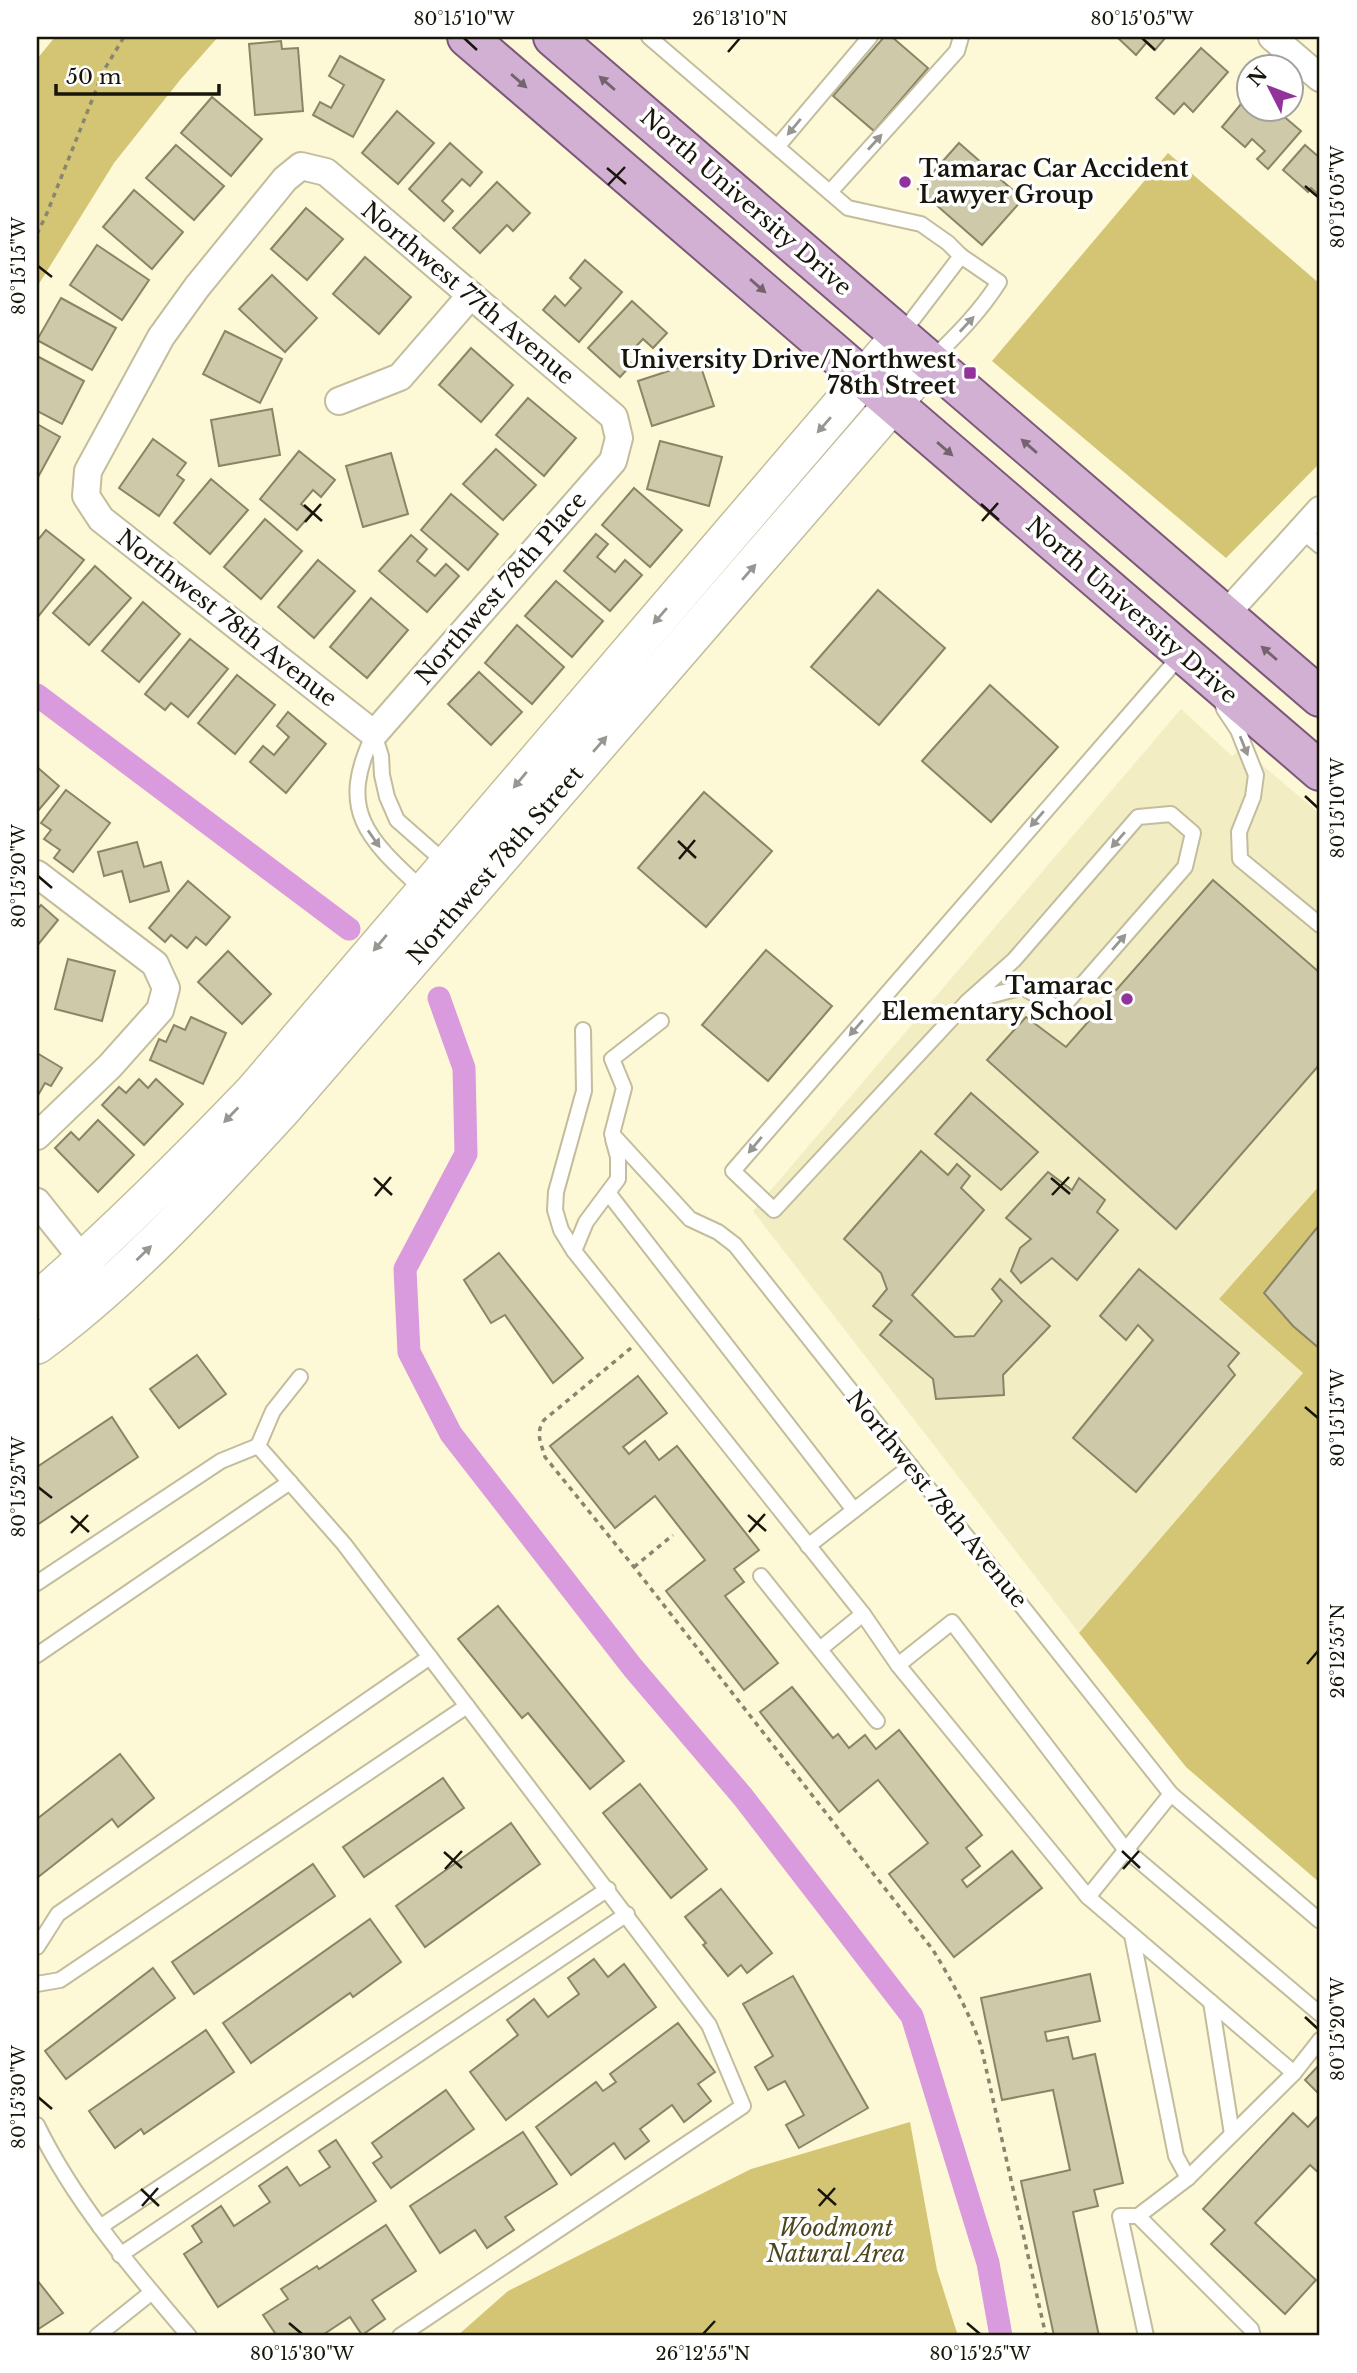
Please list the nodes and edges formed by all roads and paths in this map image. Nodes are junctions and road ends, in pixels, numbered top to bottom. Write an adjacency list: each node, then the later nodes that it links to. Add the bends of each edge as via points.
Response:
1 (124, 37): 11 (path, via 104,70)
2 (467, 37): 16 (main road, North University Drive, one-way to 16)
3 (553, 37): 14 (main road, North University Drive, one-way to 3)
4 (649, 37): 9 (lane)
5 (870, 37): 9 (lane, one-way to 9)
6 (961, 37): 10 (lane, one-way to 6, via 957,51)
7 (1272, 37): 8 (street)
8 (1320, 78)
9 (777, 147): 10 (lane)
10 (830, 192): 12 (lane, via 848,208 921,224)
11 (37, 234)
12 (961, 256): 14 (lane); 15 (lane, one-way to 12, via 973,318 999,282)
13 (471, 295): 17 (street, via 400,377); 19 (street, Northwest 77th Avenue, via 614,417); 20 (street, Northwest 77th Avenue, via 326,172 301,166 285,179 161,337 88,471)
14 (900, 335): 15 (main road, North University Drive); 16 (street, Northwest 78th Street)
15 (930, 361): 18 (street, Northwest 78th Street); 23 (main road, North University Drive, one-way to 15)
16 (864, 377): 18 (main road, North University Drive); 30 (street, Northwest 78th Street, one-way to 30)
17 (339, 401)
18 (894, 404): 24 (main road, North University Drive, one-way to 24); 30 (street, Northwest 78th Street, one-way to 18)
19 (619, 438): 27 (street, Northwest 78th Place, via 613,461)
20 (86, 496): 27 (street, Northwest 78th Avenue, via 101,519)
21 (1320, 510): 22 (street)
22 (1311, 539): 23 (street)
23 (1225, 615): 26 (main road, North University Drive, one-way to 23)
24 (1183, 653): 25 (main road, North University Drive); 32 (lane, one-way to 32, via 733,1171 774,1210)
25 (1219, 684): 28 (main road, North University Drive); 31 (lane, one-way to 31, via 1224,709 1256,775 1239,832 1240,859)
26 (1320, 697)
27 (374, 734): 30 (lane, via 387,797 397,820); 30 (lane, one-way to 30, via 356,788 363,822 376,844)
28 (1320, 771)
29 (37, 874): 36 (street, via 155,964 166,988 160,1010)
30 (449, 890): 40 (street, Northwest 78th Street, one-way to 40, via 166,1182); 41 (street, Northwest 78th Street, one-way to 30, via 211,1186 337,1048)
31 (1320, 925)
32 (967, 1002): 32 (lane, one-way to 32, via 1023,987 1060,1010 1185,867 1193,833 1171,814 1138,817 1014,960)
33 (661, 1021): 35 (lane, via 612,1059 624,1088)
34 (583, 1030): 39 (lane, via 584,1091 555,1210)
35 (612, 1135): 37 (lane, via 618,1179); 47 (lane, Northwest 78th Avenue, via 690,1219 734,1245)
36 (37, 1136)
37 (609, 1194): 39 (lane, via 586,1222); 49 (lane)
38 (37, 1202): 40 (street)
39 (574, 1251): 43 (lane)
40 (83, 1261): 41 (street); 42 (street, Northwest 78th Street)
41 (106, 1288): 44 (street, Northwest 78th Street)
42 (37, 1301)
43 (643, 1338): 51 (lane); 52 (path, via 539,1428 545,1457)
44 (37, 1345)
45 (300, 1377): 46 (lane, via 273,1411)
46 (258, 1446): 48 (lane); 54 (lane, via 221,1461)
47 (911, 1466): 49 (lane); 62 (lane, Northwest 78th Avenue)
48 (290, 1482): 57 (lane); 58 (lane)
49 (854, 1510): 51 (lane)
50 (673, 1535): 52 (path)
51 (808, 1546): 55 (lane)
52 (634, 1567): 85 (path, via 933,1950 968,2011 981,2046)
53 (761, 1576): 56 (lane)
54 (37, 1583)
55 (863, 1615): 56 (lane); 59 (lane)
56 (820, 1649): 61 (lane)
57 (37, 1654)
58 (430, 1657): 60 (lane); 69 (lane, via 58,1914)
59 (898, 1665): 63 (lane, via 952,1622); 65 (lane)
60 (467, 1706): 64 (lane); 70 (lane, via 60,1980)
61 (877, 1721)
62 (1171, 1794): 63 (lane); 67 (lane, Northwest 78th Avenue)
63 (1125, 1849): 65 (lane); 72 (lane)
64 (608, 1889): 66 (lane); 79 (lane)
65 (1088, 1897): 68 (lane)
66 (627, 1914): 80 (lane); 84 (lane, via 709,2025 743,2106)
67 (1320, 1921)
68 (1132, 1935): 71 (lane); 77 (lane, via 1176,2156)
69 (37, 1947)
70 (37, 1984)
71 (1212, 2003): 74 (lane); 76 (lane)
72 (1320, 2014)
73 (1320, 2040): 74 (lane)
74 (1294, 2073): 76 (lane)
75 (37, 2125): 79 (lane)
76 (1232, 2134): 77 (lane)
77 (1188, 2178): 78 (lane)
78 (1138, 2216): 86 (lane, via 1120,2216); 87 (lane)
79 (100, 2227): 80 (lane)
80 (120, 2255): 81 (lane)
81 (152, 2292): 82 (lane); 83 (lane)
82 (97, 2336)
83 (188, 2336)
84 (400, 2336)
85 (1046, 2336)
86 (1146, 2336)
87 (1253, 2336)

